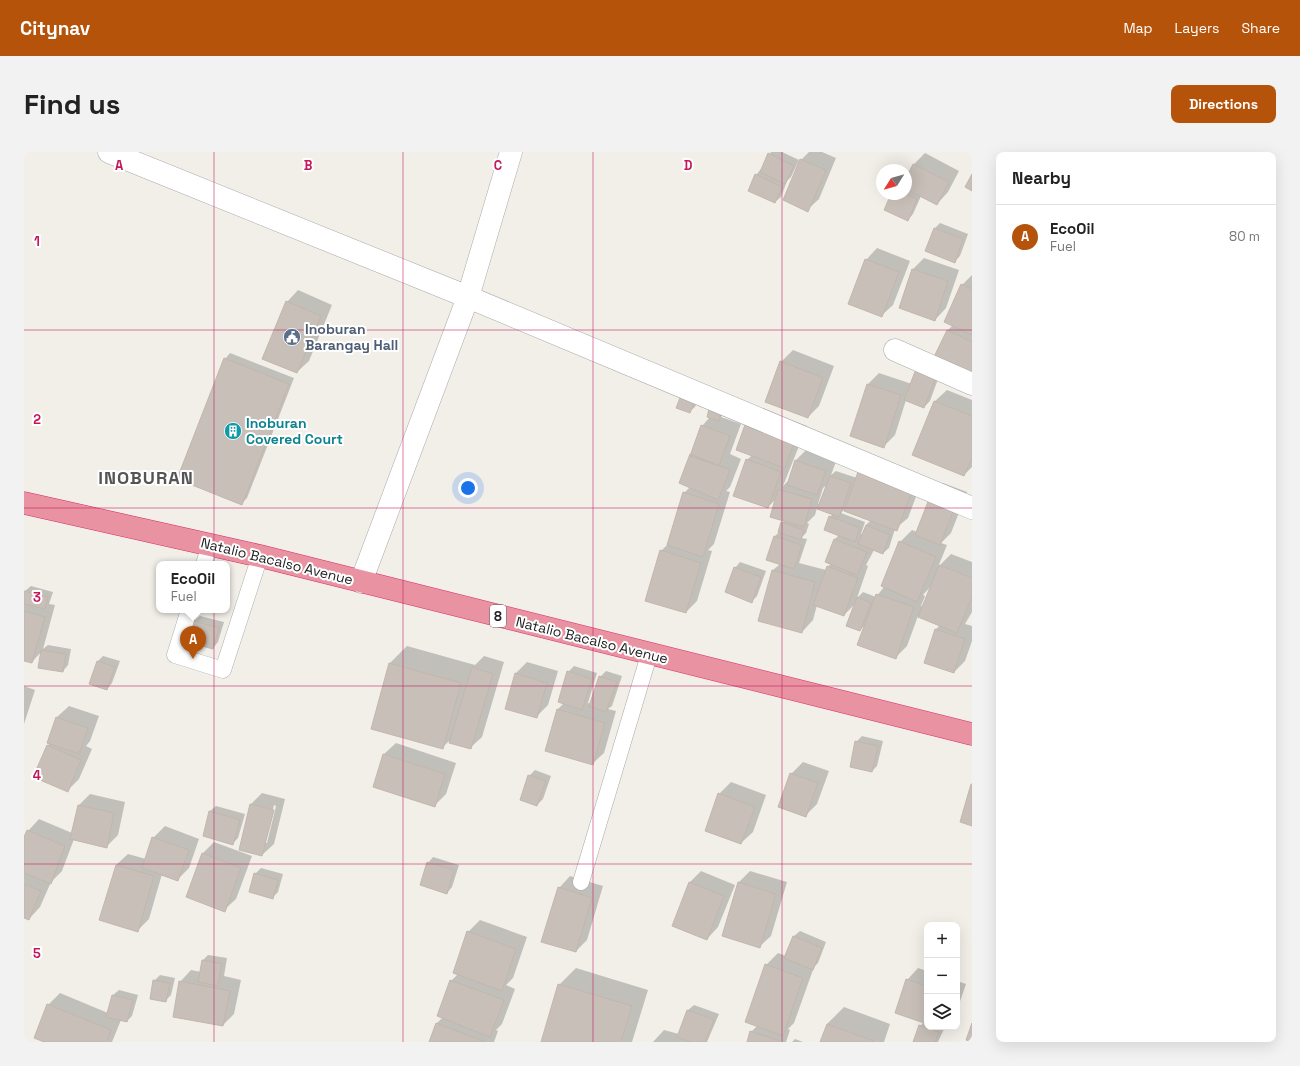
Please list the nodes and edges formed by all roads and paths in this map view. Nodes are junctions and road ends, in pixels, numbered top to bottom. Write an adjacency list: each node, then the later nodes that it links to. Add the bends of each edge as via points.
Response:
1 (108, 152): 3 (street)
2 (511, 152): 3 (street)
3 (468, 297): 7 (street); 10 (street)
4 (895, 350): 5 (street)
5 (972, 384)
6 (24, 503): 8 (highway, Natalio Bacalso Avenue / 8)
7 (972, 508)
8 (207, 554): 9 (highway, Natalio Bacalso Avenue / 8)
9 (260, 556): 10 (highway, Natalio Bacalso Avenue / 8); 11 (lane, via 223,670 175,655)
10 (361, 582): 12 (highway, Natalio Bacalso Avenue / 8)
11 (188, 613)
12 (650, 654): 13 (highway, Natalio Bacalso Avenue / 8); 14 (lane)
13 (972, 734)
14 (581, 882)

